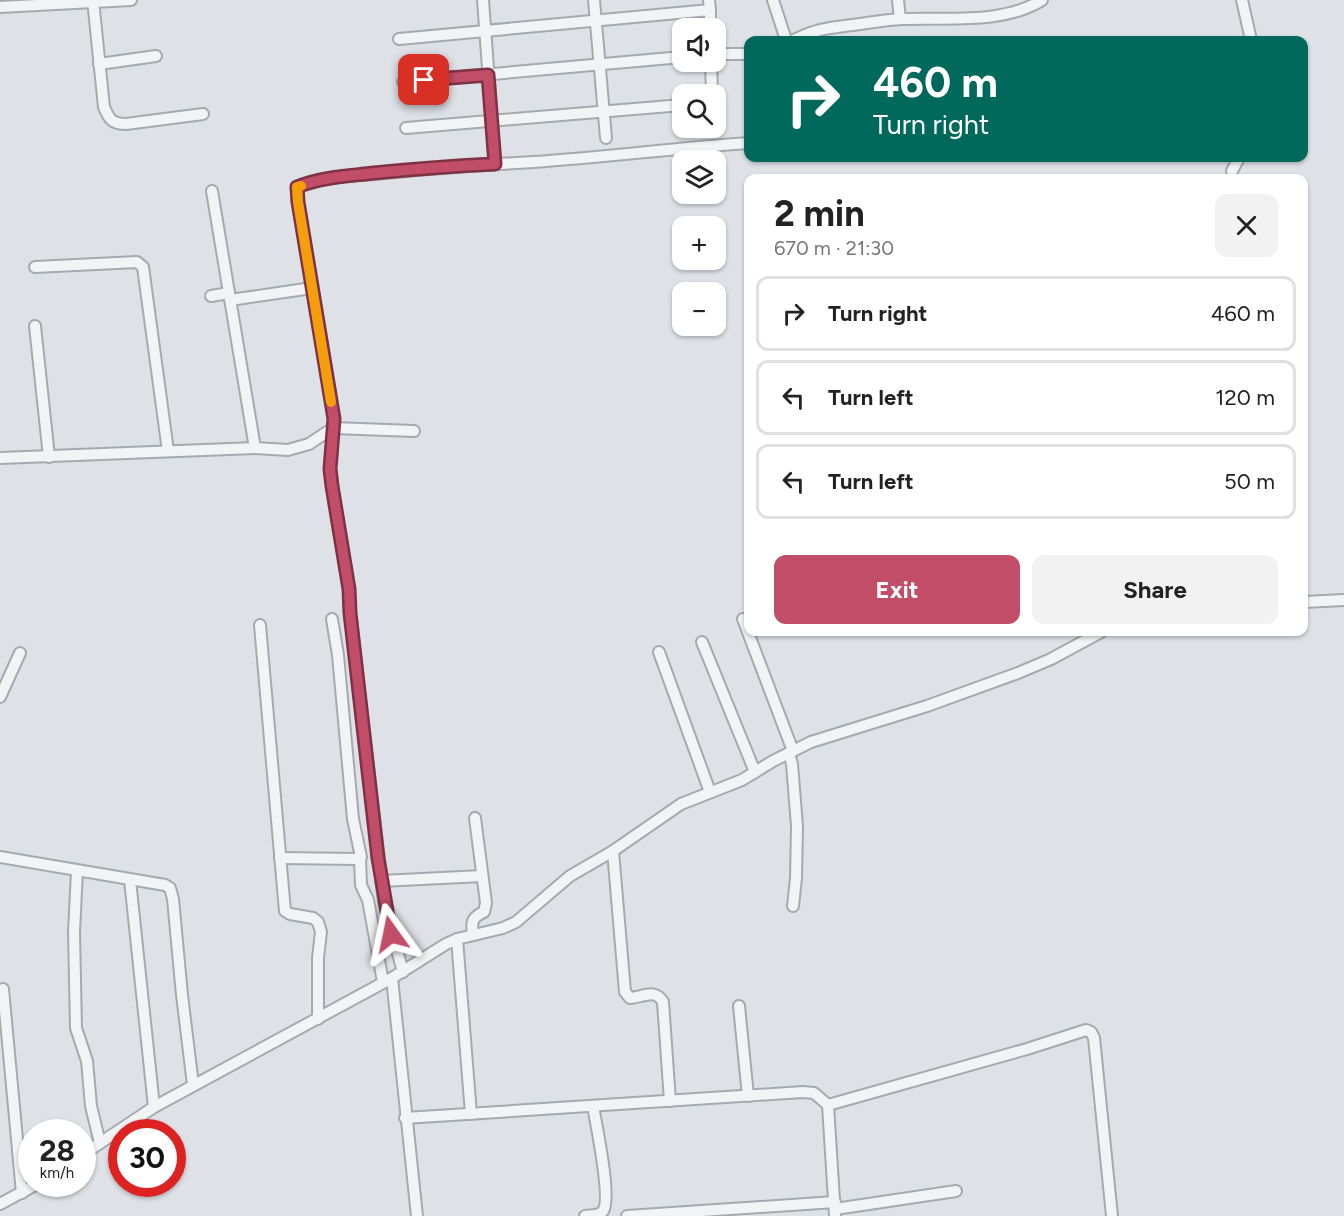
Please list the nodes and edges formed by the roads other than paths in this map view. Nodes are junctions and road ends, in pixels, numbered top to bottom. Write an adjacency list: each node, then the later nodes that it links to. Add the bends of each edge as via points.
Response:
1 (131, 0): 8 (street)
2 (483, 0): 13 (street)
3 (594, 0): 12 (street)
4 (773, 0): 14 (street)
5 (898, 0): 11 (street)
6 (1042, 0): 11 (street, via 981,17)
7 (1242, 0): 16 (street)
8 (93, 2): 10 (street); 22 (street)
9 (709, 5): 12 (street)
10 (0, 8)
11 (900, 20): 15 (street, via 826,28)
12 (596, 21): 13 (street); 23 (street)
13 (485, 31): 17 (street); 24 (street)
14 (785, 36)
15 (802, 36)
16 (1250, 36)
17 (399, 39)
18 (726, 54): 19 (street)
19 (744, 54)
20 (156, 56): 22 (street)
21 (672, 58): 23 (street)
22 (99, 64): 28 (street, via 104,107 116,124)
23 (600, 65): 24 (street); 27 (street)
24 (488, 75): 25 (street); 29 (street)
25 (403, 82)
26 (672, 106): 27 (street)
27 (603, 111): 29 (street); 31 (street)
28 (203, 114)
29 (492, 121): 30 (street); 34 (street)
30 (406, 128)
31 (606, 138)
32 (744, 143): 34 (street)
33 (1237, 162): 35 (street)
34 (495, 164): 38 (street, via 342,177 297,187)
35 (1232, 171)
36 (212, 191): 40 (street)
37 (35, 267): 45 (street, via 137,262 143,267)
38 (312, 288): 40 (street); 42 (street)
39 (211, 296): 40 (street)
40 (229, 297): 44 (street)
41 (35, 326): 46 (street)
42 (333, 428): 43 (street); 44 (street, via 309,444 288,450); 71 (street, via 330,469 349,589)
43 (414, 432)
44 (255, 448): 45 (street)
45 (168, 451): 46 (street)
46 (49, 457): 47 (street)
47 (0, 458)
48 (1344, 600): 49 (street)
49 (1308, 602)
50 (332, 619): 67 (street)
51 (743, 619): 52 (street)
52 (744, 622)
53 (260, 625): 66 (street)
54 (749, 636): 60 (street)
55 (1094, 636): 60 (street, via 1018,673 811,742)
56 (702, 642): 61 (street)
57 (659, 652): 62 (street)
58 (20, 653): 59 (street)
59 (0, 697)
60 (791, 756): 61 (street); 72 (street, via 797,833)
61 (755, 772): 62 (street)
62 (710, 792): 64 (street, via 681,804)
63 (475, 818): 69 (street)
64 (613, 851): 73 (street, via 570,876 516,922); 83 (street, via 625,992 630,998 653,994 663,1002)
65 (0, 857): 68 (street)
66 (280, 858): 67 (street); 79 (street, via 285,911 313,918 321,932)
67 (360, 858): 76 (street, via 361,885)
68 (77, 871): 70 (street); 89 (street, via 76,1028 85,1052)
69 (482, 876): 71 (street); 73 (street, via 486,909 474,917)
70 (130, 880): 81 (street, via 165,885 172,892); 86 (street)
71 (381, 881): 75 (street)
72 (793, 906)
73 (473, 935): 74 (street)
74 (457, 939): 75 (street); 87 (street)
75 (403, 972): 76 (street)
76 (388, 980): 79 (street); 88 (street)
77 (3, 989): 80 (street)
78 (739, 1006): 82 (street)
79 (318, 1019): 81 (street)
80 (4, 1049): 91 (street)
81 (193, 1085): 86 (street)
82 (747, 1096): 83 (street); 84 (street, via 814,1093)
83 (670, 1101): 85 (street)
84 (828, 1105): 95 (street); 100 (street, via 1086,1030 1094,1038)
85 (593, 1106): 87 (street); 96 (street)
86 (154, 1107): 89 (street)
87 (471, 1114): 88 (street)
88 (405, 1118): 97 (street)
89 (100, 1143): 90 (street)
90 (96, 1146)
91 (18, 1161)
92 (956, 1191): 95 (street)
93 (18, 1195): 94 (street)
94 (0, 1204)
95 (835, 1209): 99 (street)
96 (608, 1213): 98 (street)
97 (417, 1216)
98 (585, 1216)
99 (627, 1216)
100 (1112, 1216)

